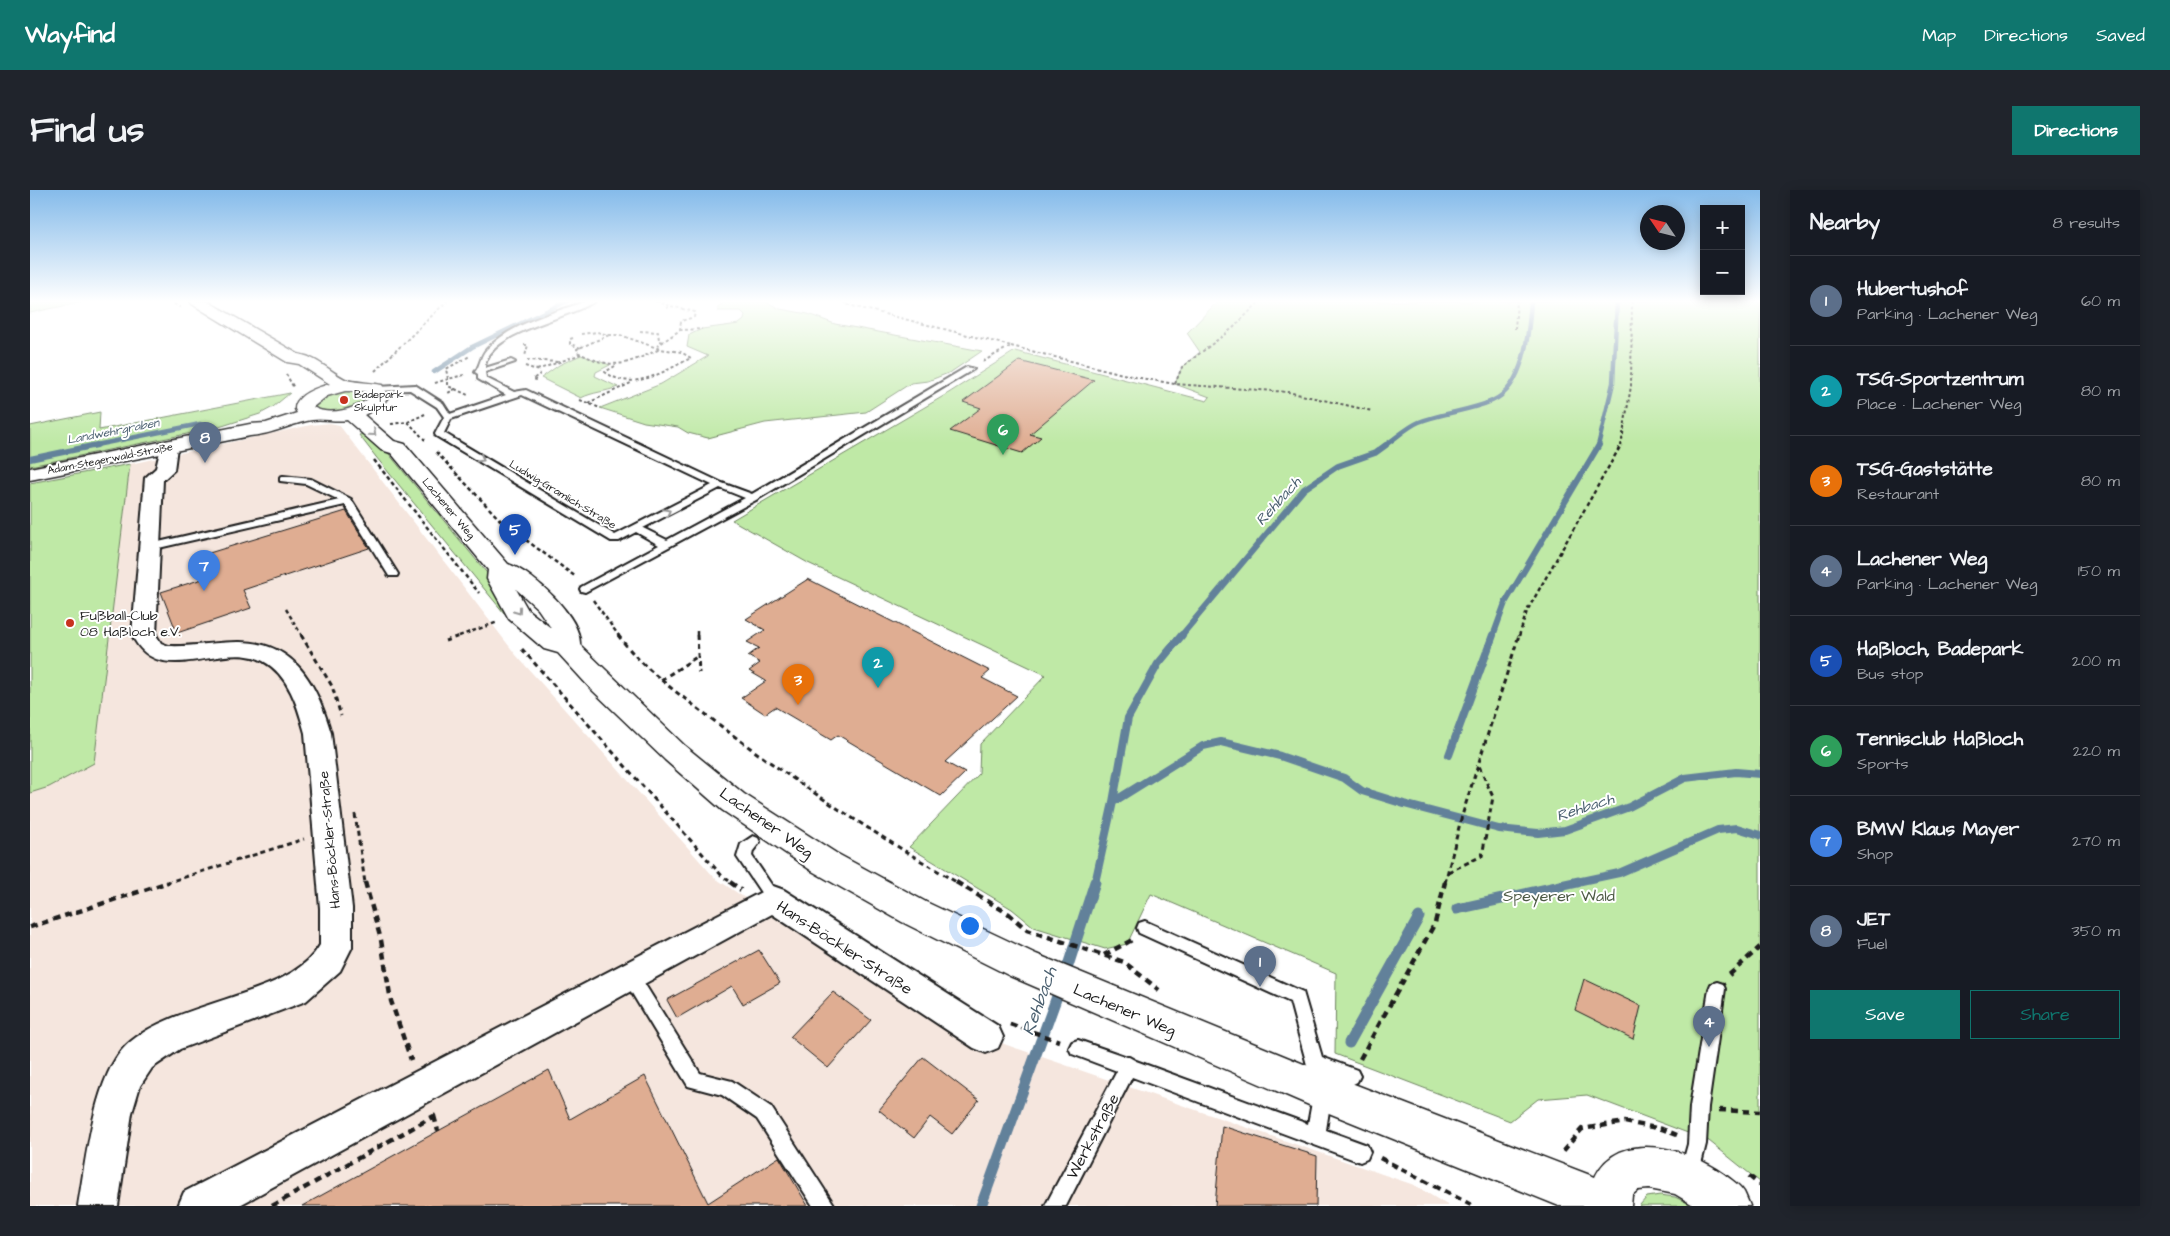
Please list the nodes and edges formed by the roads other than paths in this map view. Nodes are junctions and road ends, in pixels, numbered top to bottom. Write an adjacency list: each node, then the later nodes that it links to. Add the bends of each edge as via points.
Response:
1 (265, 348): 4 (main road)
2 (491, 348): 6 (lane, via 481,362)
3 (511, 362): 6 (lane)
4 (289, 365): 7 (main road, via 304,360); 8 (main road, via 292,363)
5 (970, 369): 19 (lane)
6 (479, 372): 10 (lane, via 482,379)
7 (345, 386): 8 (main road); 9 (main road, via 364,386)
8 (321, 392): 11 (main road, via 307,401)
9 (370, 395): 11 (main road, via 329,416); 12 (lane, via 418,391 440,406); 34 (main road, Lachener Weg, via 388,446 398,448 500,568 499,579 518,614 553,643 567,647 669,747 733,802 824,862 914,912 1023,965 1098,997)
10 (514, 396): 12 (lane); 18 (lane, via 523,392)
11 (308, 412): 13 (main road, Adam-Stegerwald-Straße, via 268,429)
12 (448, 417): 21 (lane, Ludwig-Gramlich-Straße, one-way to 21, via 439,434 615,540)
13 (168, 447): 14 (main road, Adam-Stegerwald-Straße); 16 (street, Hans-Böckler-Straße, via 165,470)
14 (146, 451): 15 (main road, Adam-Stegerwald-Straße); 16 (street, Hans-Böckler-Straße, via 144,474)
15 (30, 474)
16 (154, 478): 23 (street, Hans-Böckler-Straße)
17 (283, 479): 20 (lane, via 308,481)
18 (719, 485): 19 (lane); 21 (lane, Ludwig-Gramlich-Straße, one-way to 18)
19 (753, 498): 22 (lane)
20 (348, 501): 23 (lane); 24 (lane)
21 (637, 529): 22 (lane)
22 (668, 544): 25 (lane)
23 (150, 547): 39 (street, Hans-Böckler-Straße, via 144,635 148,645 158,652 175,654 261,651 281,663 298,684 314,717 324,782 337,924 336,947 328,961 294,990 168,1037 150,1047 132,1064 119,1089)
24 (393, 574)
25 (585, 590)
26 (753, 842): 27 (lane, via 746,848 744,857)
27 (773, 899): 29 (street, Hans-Böckler-Straße); 31 (street, Hans-Böckler-Straße)
28 (1145, 928): 34 (lane, via 1297,996)
29 (630, 975): 40 (street, Hans-Böckler-Straße, via 427,1102); 41 (lane, via 694,1080 726,1087 764,1113)
30 (1717, 989): 37 (lane)
31 (996, 1030)
32 (1078, 1048): 33 (lane)
33 (1129, 1065): 35 (lane); 42 (lane, Werkstraße)
34 (1330, 1076): 35 (lane); 38 (main road, Lachener Weg)
35 (1316, 1134): 36 (lane)
36 (1360, 1152)
37 (1692, 1161): 38 (main road, via 1668,1170 1632,1169 1619,1176 1611,1187); 43 (main road, via 1715,1194)
38 (1609, 1205)
39 (98, 1206)
40 (198, 1206)
41 (825, 1206)
42 (1055, 1206)
43 (1728, 1206)

